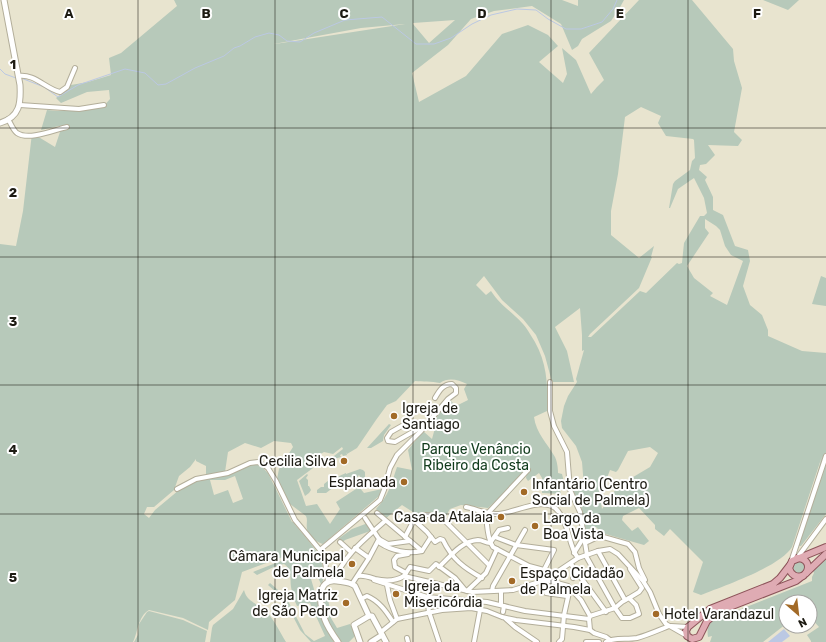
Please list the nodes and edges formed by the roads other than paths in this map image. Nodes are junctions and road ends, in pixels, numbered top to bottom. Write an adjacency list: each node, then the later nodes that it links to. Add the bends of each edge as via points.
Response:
1 (4, 0): 3 (street)
2 (75, 68): 3 (street, via 67,87 60,92 29,77)
3 (18, 76): 4 (street)
4 (20, 105): 5 (street, via 80,109); 6 (street)
5 (104, 105)
6 (8, 119): 7 (street); 8 (street, via 17,133 25,136)
7 (0, 123)
8 (67, 127)
9 (550, 382): 26 (street, via 550,411 554,426 568,452 570,490 580,512)
10 (436, 398): 12 (street, via 440,390 447,385 452,384 456,388 456,392)
11 (407, 423): 12 (street, via 388,434 388,441 395,442)
12 (427, 423): 40 (street, via 393,461 380,500)
13 (826, 456): 39 (street)
14 (528, 470): 18 (street)
15 (177, 489): 40 (street, via 196,479 228,473 246,464 256,462 264,465 295,520)
16 (466, 508): 18 (street)
17 (377, 513): 22 (street)
18 (487, 514): 34 (street); 45 (street, via 506,513 537,504 551,505 563,518)
19 (365, 518): 24 (street)
20 (826, 518): 52 (street)
21 (414, 520): 27 (street); 28 (street); 33 (street, via 422,515 440,518)
22 (385, 521): 24 (street); 27 (street)
23 (508, 528): 29 (street, via 499,530)
24 (374, 530): 30 (street); 41 (street)
25 (525, 530): 36 (street)
26 (584, 536): 35 (street); 45 (street)
27 (405, 537): 31 (street)
28 (431, 537): 42 (street); 47 (street, via 435,542 443,540)
29 (495, 537): 34 (street); 36 (street)
30 (379, 539): 31 (street, via 388,544); 44 (street, via 381,545); 50 (street)
31 (410, 541): 42 (street)
32 (340, 542): 41 (street)
33 (468, 543): 34 (street, via 479,540); 47 (street); 55 (street)
34 (490, 543): 38 (street)
35 (585, 543): 48 (street); 71 (street, via 600,536 628,544 635,552)
36 (516, 545): 49 (street); 57 (street, via 554,550)
37 (826, 547): 52 (main road)
38 (497, 549): 49 (street); 55 (street)
39 (795, 549): 52 (street); 52 (street)
40 (320, 550): 66 (street)
41 (353, 550): 50 (street); 67 (street, via 340,567)
42 (422, 551): 44 (street)
43 (598, 551): 48 (street); 53 (street, via 610,549); 79 (street)
44 (410, 553): 62 (street, via 397,556 394,560 395,567)
45 (574, 553): 51 (street)
46 (826, 554): 59 (main road)
47 (451, 555): 56 (street); 63 (street, via 464,568)
48 (587, 555): 51 (street); 81 (street)
49 (510, 557): 57 (street); 73 (street)
50 (369, 558): 60 (street)
51 (578, 558): 54 (street)
52 (793, 561): 59 (main road, via 790,570 793,574 798,577); 59 (main road, via 803,559 807,562); 93 (main road, via 773,584 714,607)
53 (626, 562): 71 (street); 79 (street, via 642,588)
54 (571, 564): 58 (street); 65 (street)
55 (489, 565): 63 (street)
56 (438, 566): 62 (street, via 429,571 410,567); 72 (street, via 455,578)
57 (544, 570): 65 (street)
58 (577, 572): 64 (street); 84 (street)
59 (805, 574): 96 (main road, via 790,584 717,612 707,621)
60 (358, 576): 61 (street); 68 (street)
61 (367, 576): 62 (street, via 385,580); 69 (street)
62 (404, 576): 72 (street)
63 (482, 578): 72 (street)
64 (573, 578)
65 (546, 580): 70 (street); 74 (street)
66 (328, 581): 67 (street); 101 (street, via 322,590 321,605 325,620)
67 (334, 581): 68 (street)
68 (352, 584): 78 (street)
69 (387, 585): 77 (street); 89 (street)
70 (570, 588): 76 (street); 88 (street, via 581,600)
71 (648, 588): 92 (street, via 659,614)
72 (466, 591): 73 (street)
73 (492, 591): 74 (street)
74 (501, 591): 80 (street)
75 (546, 593): 76 (street)
76 (567, 596): 87 (street)
77 (427, 597): 80 (street); 83 (street)
78 (361, 598): 86 (street); 90 (street, via 367,596 375,600)
79 (627, 599): 81 (street); 81 (street, via 636,605 639,614 622,618)
80 (502, 605): 85 (street); 87 (street)
81 (615, 608): 84 (street)
82 (480, 610): 83 (street); 85 (street); 105 (street)
83 (429, 612): 89 (street); 104 (street)
84 (606, 612): 88 (street)
85 (503, 615): 91 (street, via 543,624); 106 (street)
86 (369, 616): 95 (street, via 372,616); 99 (street, via 354,625)
87 (564, 616): 88 (street); 91 (street)
88 (590, 618): 94 (street)
89 (397, 619): 90 (street)
90 (393, 622): 95 (street)
91 (563, 625): 94 (street); 107 (street, via 562,639)
92 (669, 626): 93 (street); 97 (street); 98 (street)
93 (690, 626): 96 (main road, via 698,626); 97 (main road, via 686,631)
94 (590, 630): 100 (street, via 594,634 606,637)
95 (382, 634): 102 (street); 103 (street)
96 (701, 637): 97 (main road)
97 (689, 639)
98 (628, 640): 100 (street)
99 (358, 641)
100 (608, 641)
101 (338, 642)
102 (371, 642)
103 (386, 642)
104 (439, 642)
105 (474, 642)
106 (537, 642)
107 (558, 642)
108 (586, 642): 109 (street)
109 (598, 642)

